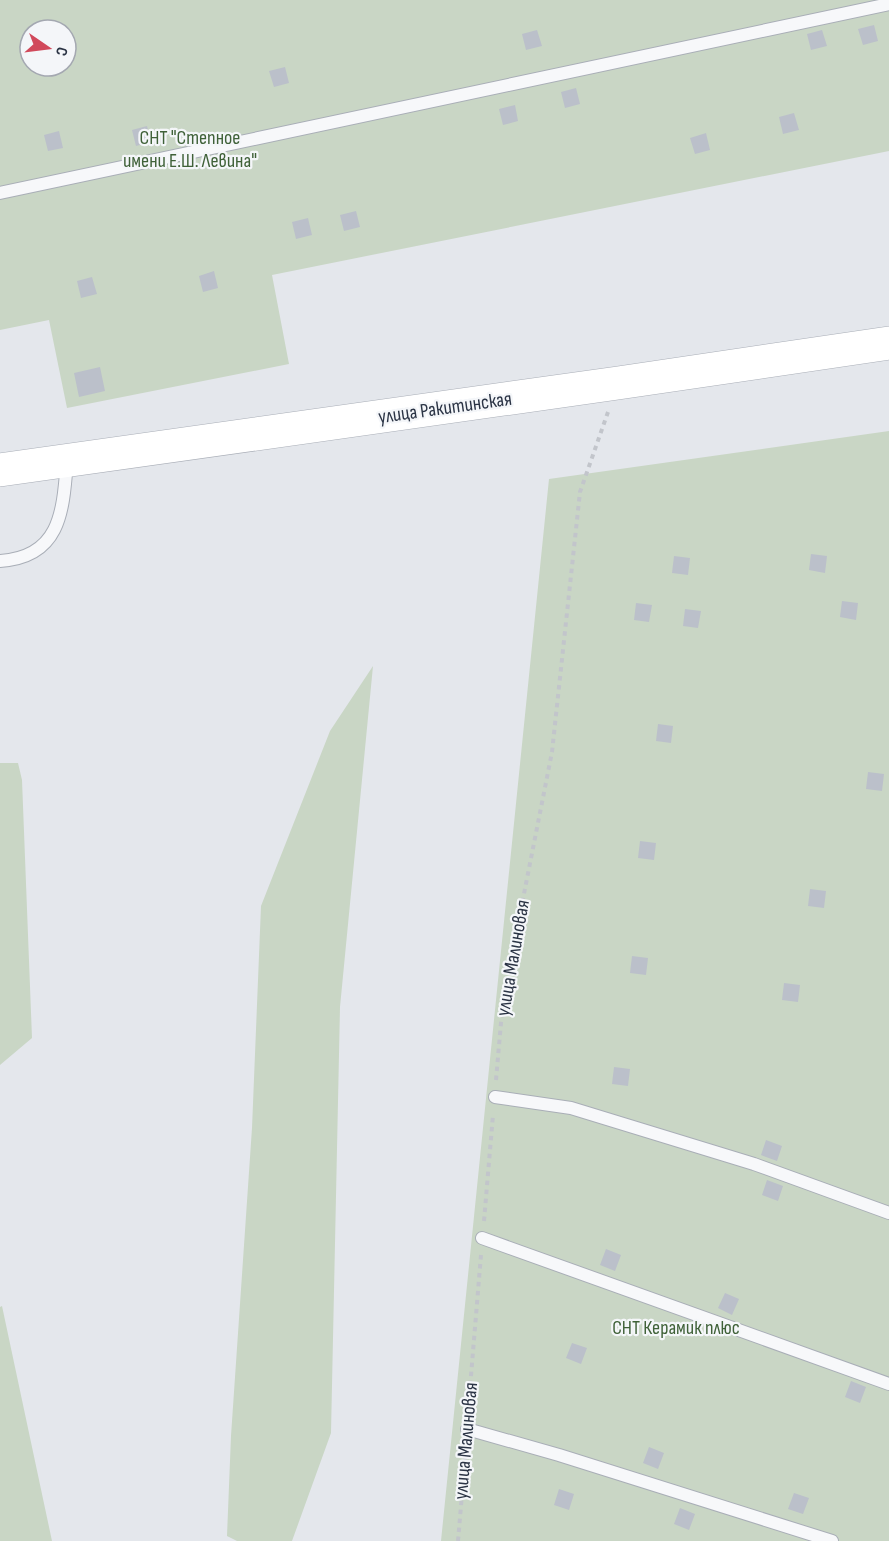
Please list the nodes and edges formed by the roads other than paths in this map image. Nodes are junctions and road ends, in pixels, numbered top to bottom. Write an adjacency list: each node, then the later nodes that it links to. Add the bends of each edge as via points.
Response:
1 (889, 4): 2 (lane)
2 (0, 193)
3 (889, 343): 4 (street, улица Ракитинская)
4 (67, 460): 5 (street, улица Ракитинская); 6 (lane, via 64,501 55,530 39,551)
5 (0, 470)
6 (0, 561)
7 (495, 1097): 8 (lane, via 571,1108 754,1164)
8 (889, 1213)
9 (482, 1238): 10 (lane)
10 (889, 1384)
11 (467, 1429): 12 (lane)
12 (832, 1541)

